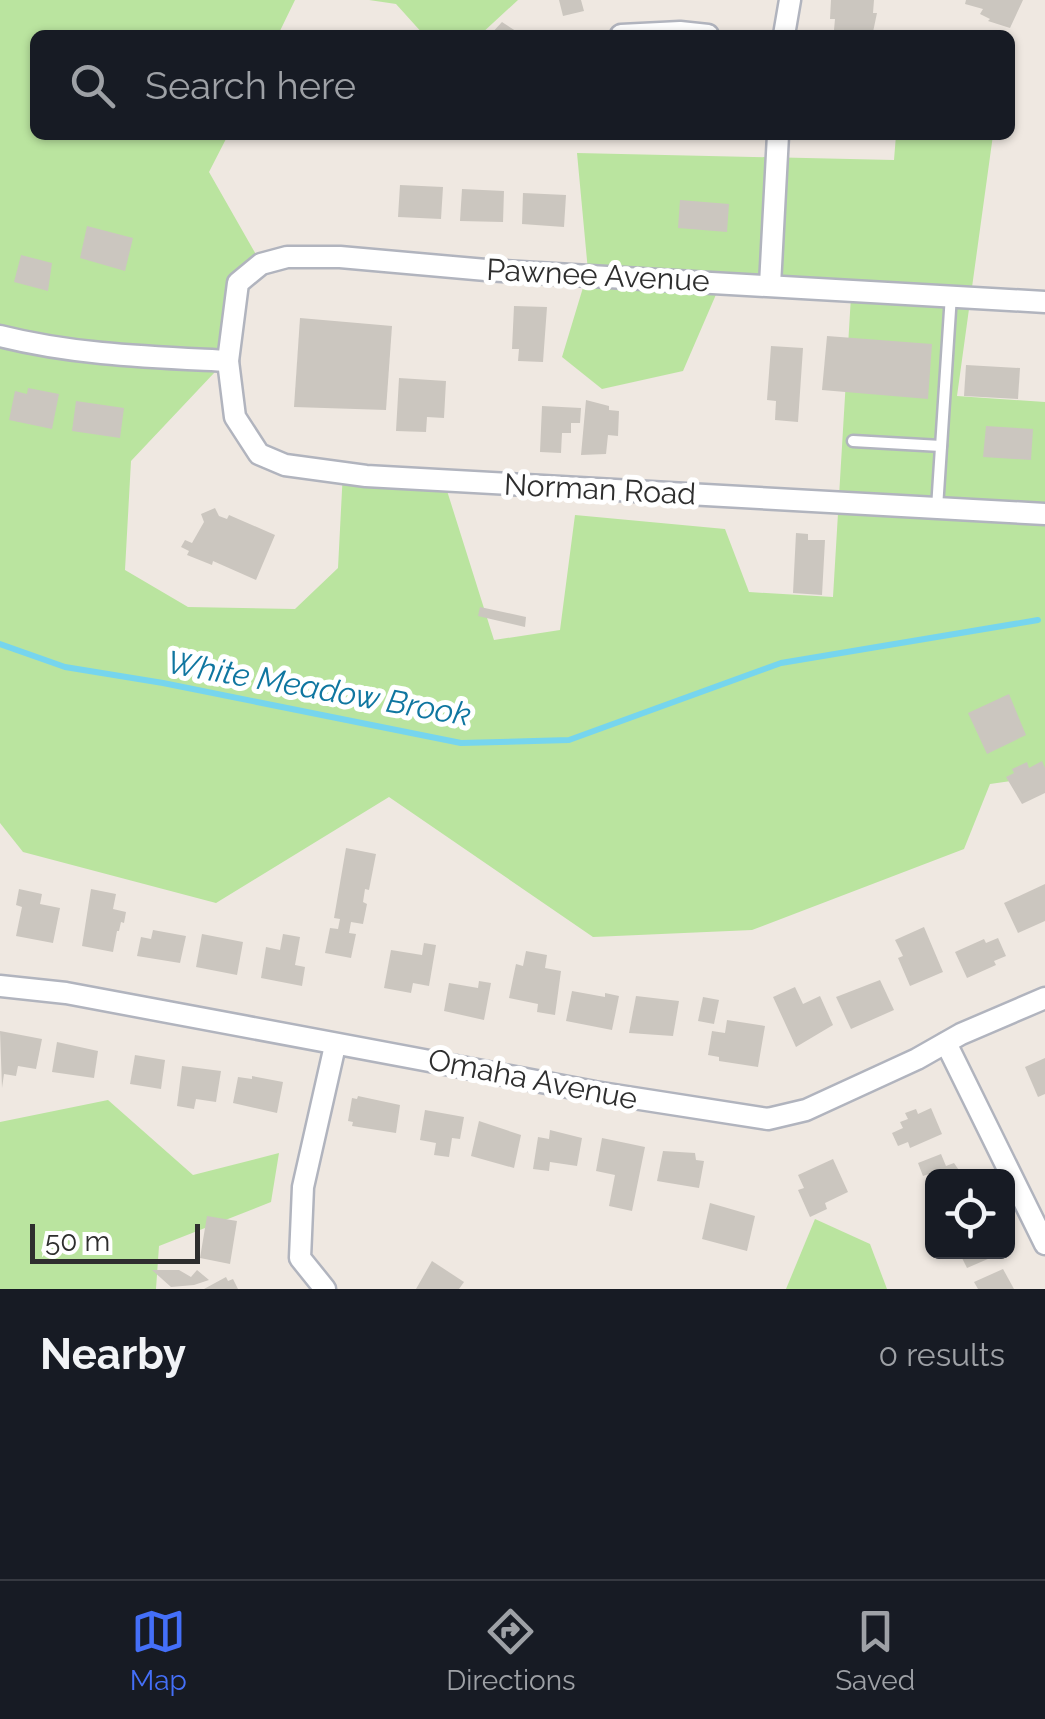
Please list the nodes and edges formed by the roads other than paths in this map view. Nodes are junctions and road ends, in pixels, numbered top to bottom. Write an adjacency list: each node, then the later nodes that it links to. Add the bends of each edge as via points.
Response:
1 (790, 0): 2 (street)
2 (785, 30)
3 (778, 140): 4 (street)
4 (770, 284): 5 (street, Pawnee Avenue); 8 (street, Pawnee Avenue, via 287,257 261,264 238,283)
5 (951, 294): 6 (street, Pawnee Avenue); 10 (lane)
6 (1045, 302)
7 (0, 336): 8 (street, via 104,354)
8 (228, 361): 11 (street, Norman Road, via 234,417 259,454 286,465 366,476)
9 (853, 440): 10 (lane)
10 (941, 446): 11 (lane)
11 (937, 508): 12 (street, Norman Road)
12 (1045, 514)
13 (0, 986): 16 (street, Omaha Avenue)
14 (1045, 998): 15 (street, Omaha Avenue)
15 (946, 1043): 16 (street, Omaha Avenue, via 806,1110 768,1119); 17 (street)
16 (332, 1044): 18 (street, via 302,1188 300,1258)
17 (1045, 1244)
18 (325, 1289)

